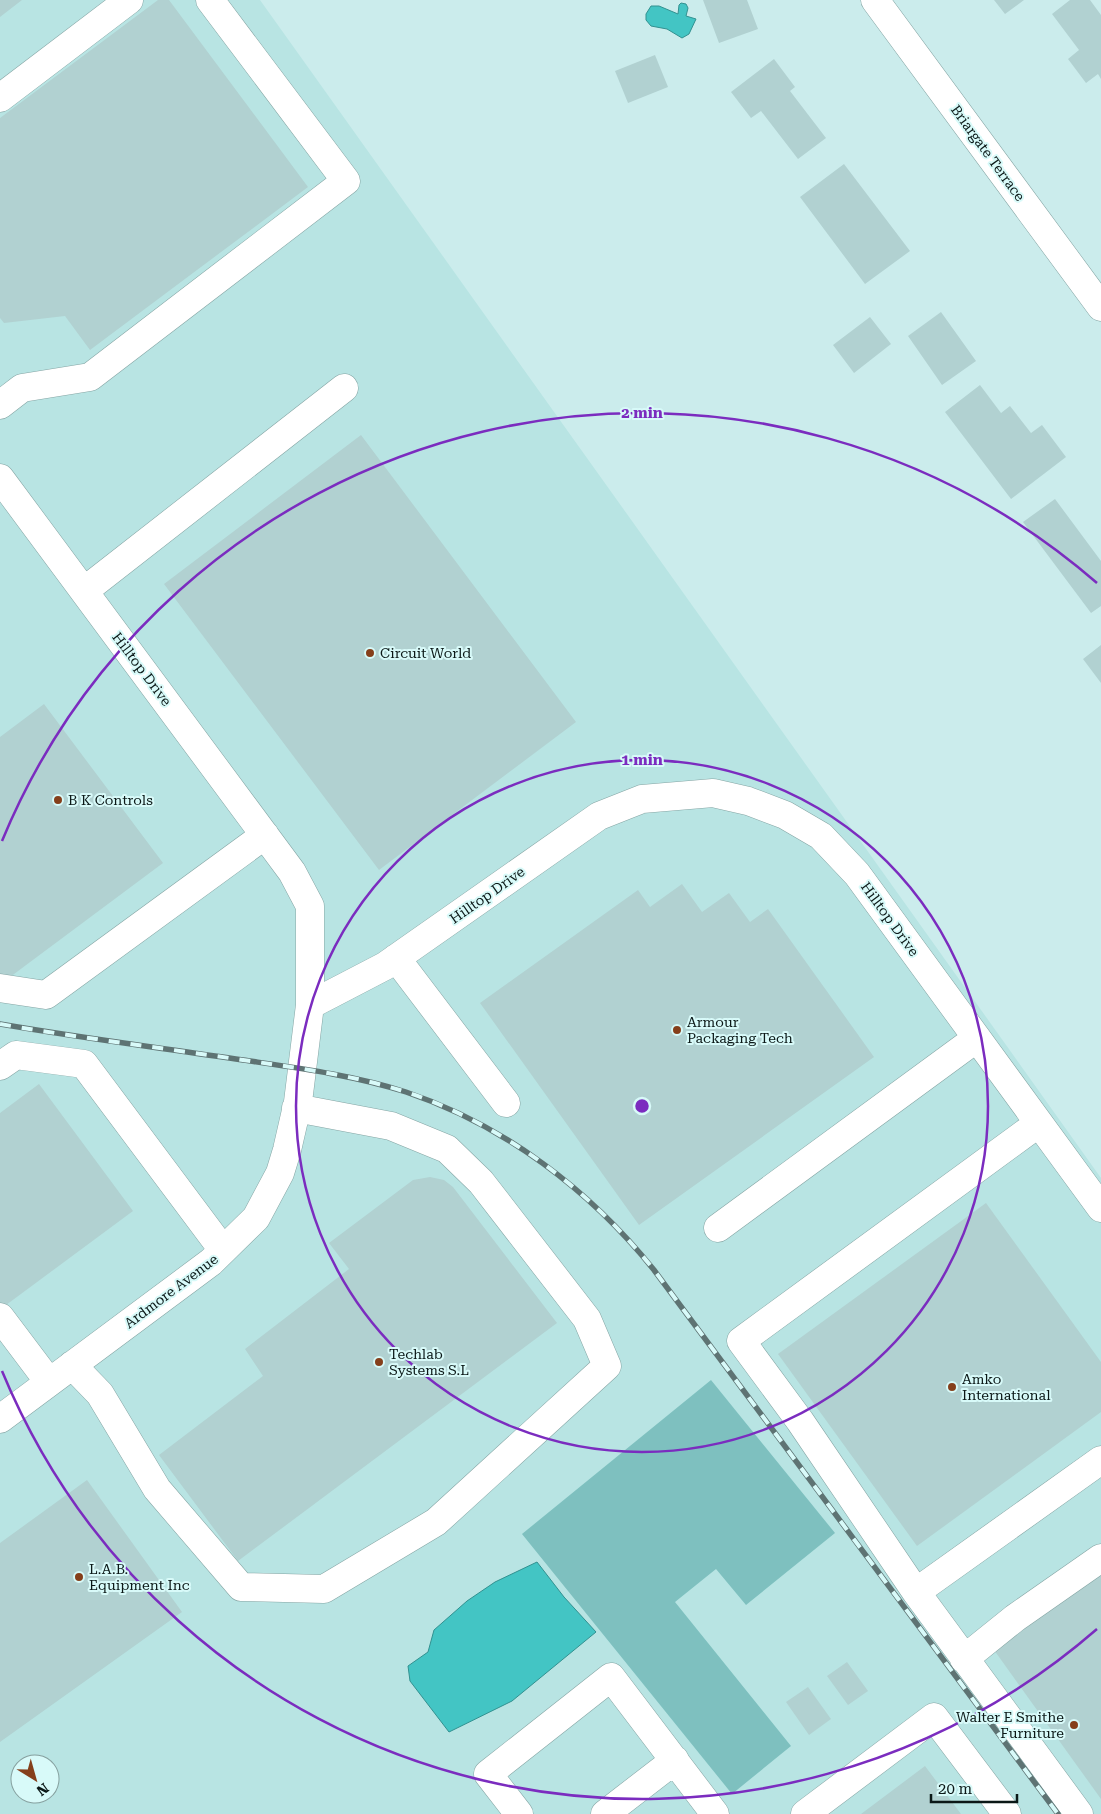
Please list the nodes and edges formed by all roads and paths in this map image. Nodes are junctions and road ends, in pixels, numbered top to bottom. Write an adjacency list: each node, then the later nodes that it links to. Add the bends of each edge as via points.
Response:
1 (129, 0): 4 (street)
2 (210, 0): 7 (street, via 346,181 90,377 22,388)
3 (875, 0): 5 (street, Briargate Terrace)
4 (0, 98)
5 (1101, 306)
6 (344, 388): 9 (street)
7 (0, 404)
8 (0, 478): 9 (street, Hilltop Drive)
9 (84, 591): 10 (street, Hilltop Drive)
10 (265, 835): 12 (street, via 46,995); 13 (street, Hilltop Drive, via 292,872 310,906)
11 (396, 958): 13 (street, Hilltop Drive); 14 (street, Hilltop Drive, via 599,816 642,799 713,793 785,814 821,836 857,874); 16 (street)
12 (0, 988)
13 (310, 1005): 17 (street, Ardmore Avenue)
14 (977, 1038): 18 (street, Hilltop Drive); 20 (street)
15 (0, 1066): 21 (street, via 16,1055 84,1064)
16 (506, 1103)
17 (296, 1108): 21 (street, Ardmore Avenue, via 287,1150 276,1180 256,1218); 23 (street, via 391,1126 447,1150 481,1182 587,1319 607,1366 436,1522 324,1589 241,1587 157,1489 100,1394)
18 (1039, 1123): 19 (street, Hilltop Drive); 28 (street, via 741,1341)
19 (1101, 1208)
20 (718, 1228)
21 (223, 1250): 23 (street, Ardmore Avenue)
22 (0, 1317): 24 (street)
23 (72, 1365): 24 (street, Ardmore Avenue)
24 (49, 1382): 25 (street, Ardmore Avenue)
25 (0, 1419)
26 (1101, 1460): 28 (street)
27 (1101, 1558): 29 (street, via 1015,1618)
28 (916, 1592): 29 (street)
29 (964, 1659): 36 (street)
30 (674, 1760): 31 (street, via 610,1677 488,1774); 32 (street); 33 (street)
31 (519, 1814)
32 (605, 1814)
33 (716, 1814)
34 (805, 1814): 35 (street, via 934,1717)
35 (1007, 1814)
36 (1079, 1814)

